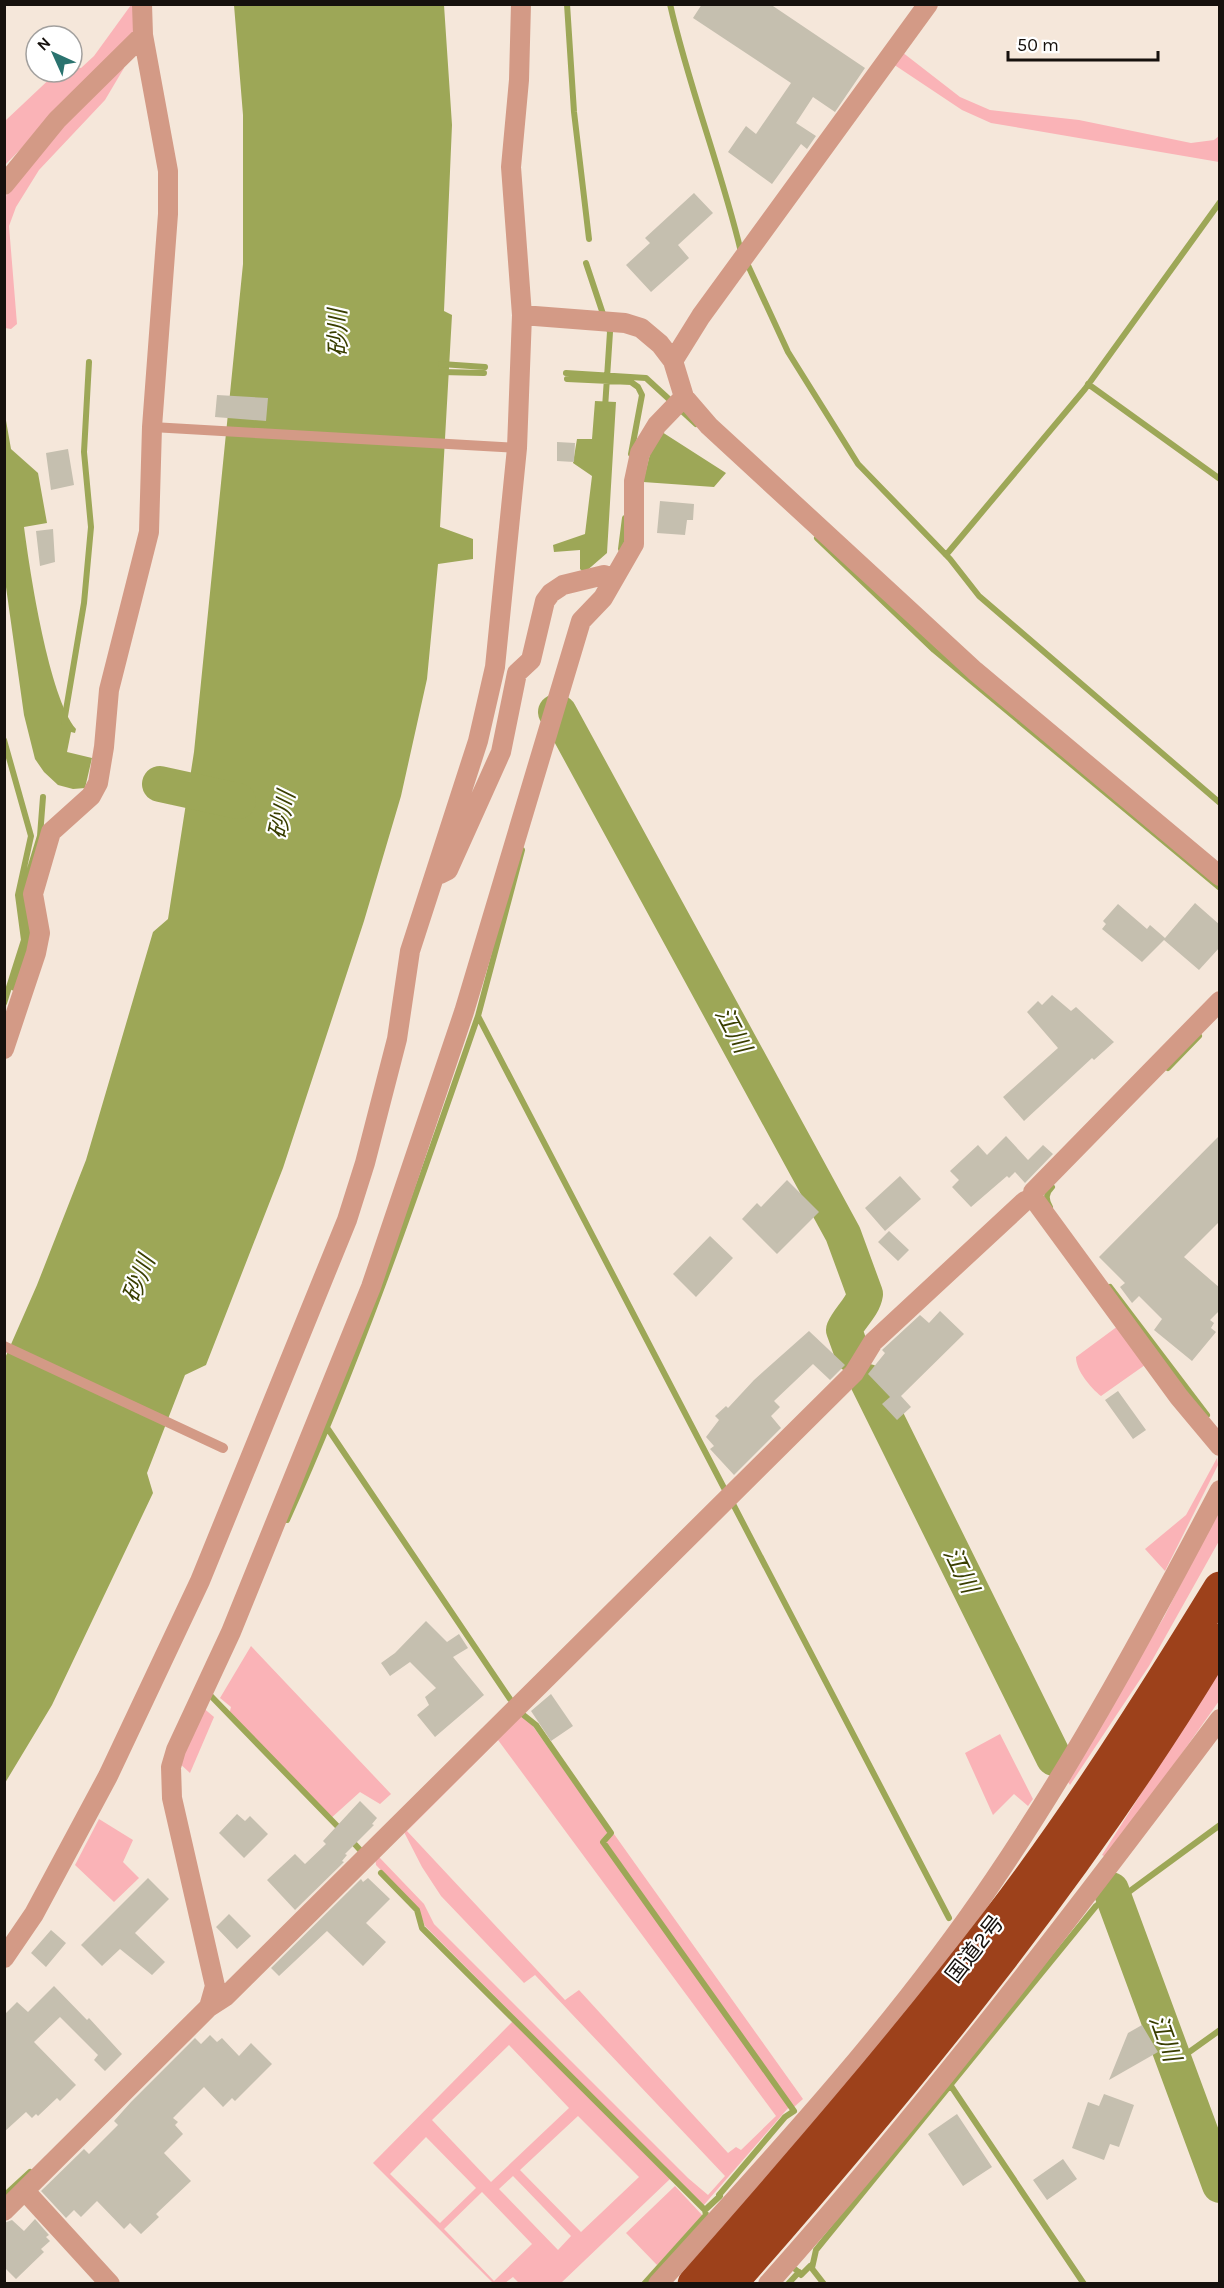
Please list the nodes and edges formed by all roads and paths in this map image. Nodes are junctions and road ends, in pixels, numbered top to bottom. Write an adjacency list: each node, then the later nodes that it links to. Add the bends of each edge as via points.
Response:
1 (142, 4): 4 (street)
2 (520, 4): 6 (street, via 519,80 511,167)
3 (928, 4): 7 (street, via 701,316)
4 (143, 35): 5 (street, via 57,120); 9 (street, via 168,171)
5 (4, 185)
6 (522, 315): 7 (street, via 625,323 641,328); 10 (street)
7 (674, 361): 8 (street)
8 (678, 403): 11 (street, via 657,425 640,453 634,481 634,544); 12 (street, via 709,426 975,671)
9 (152, 427): 10 (lane); 15 (street, via 149,532 109,690 98,783 90,796 51,832 33,894 40,933 38,943)
10 (517, 448): 13 (street, via 495,667 477,741)
11 (613, 579): 13 (street, via 604,575 563,585 545,601 531,660 517,673 501,752 448,870); 27 (street, via 603,598 581,621 464,1012 370,1287 231,1632 171,1767 172,1798 215,1986)
12 (1220, 876)
13 (433, 878): 26 (street, via 410,951 397,1039 347,1220 200,1581 108,1776 59,1870)
14 (1220, 1001): 16 (street, via 1038,1185)
15 (4, 1049)
16 (1034, 1198): 18 (street, via 1179,1397); 27 (street, via 900,1315 873,1342 854,1373 226,1996)
17 (4, 1346): 19 (lane)
18 (1220, 1446)
19 (223, 1448)
20 (1220, 1490): 24 (street, via 1134,1650)
21 (1220, 1588): 31 (highway, 国道2号, via 1111,1761 997,1922 811,2152)
22 (1220, 1640): 32 (highway, 国道2号, via 1133,1776 1017,1937 831,2169)
23 (1220, 1719): 33 (street, via 1103,1862 963,2053)
24 (1055, 1782): 25 (street); 30 (street, via 994,1880 890,2018 772,2158)
25 (1068, 1797)
26 (4, 1958)
27 (209, 2007): 28 (street)
28 (11, 2198): 29 (street)
29 (110, 2283)
30 (658, 2283)
31 (694, 2283)
32 (730, 2283)
33 (768, 2283)

